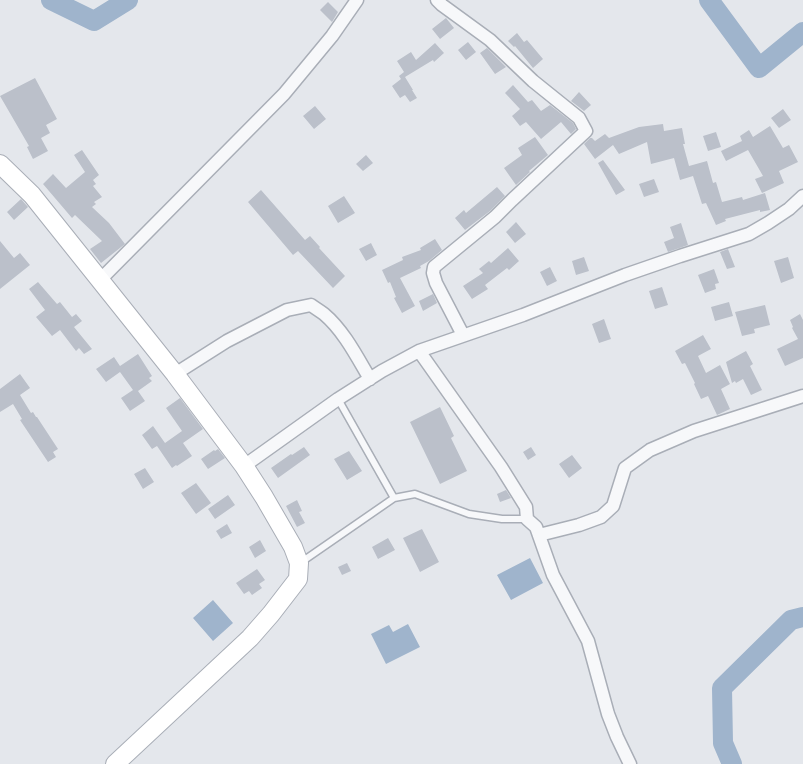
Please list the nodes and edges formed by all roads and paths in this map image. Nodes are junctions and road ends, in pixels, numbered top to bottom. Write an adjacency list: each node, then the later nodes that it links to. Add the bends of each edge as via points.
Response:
1 (357, 0): 5 (street, via 284,94)
2 (437, 0): 6 (street, via 490,40 579,118 586,131 495,217 434,267 436,283)
3 (0, 164): 5 (main road, via 32,195)
4 (803, 196): 6 (street, via 789,209 749,234 625,275)
5 (100, 280): 8 (main road)
6 (463, 335): 7 (street)
7 (419, 351): 9 (street); 14 (street, via 501,467 526,507)
8 (175, 374): 9 (street, via 278,314 311,305 325,314 338,329); 12 (main road)
9 (370, 379): 11 (street)
10 (803, 396): 15 (street, via 694,431 650,450 625,468 613,506 601,517)
11 (338, 399): 12 (street); 13 (lane)
12 (244, 466): 16 (main road, via 293,547)
13 (394, 498): 14 (lane, via 415,494 469,514); 16 (lane)
14 (527, 519): 15 (street, via 536,526)
15 (539, 534): 18 (street, via 553,575 588,641 608,714)
16 (299, 563): 17 (main road, via 298,579 250,638)
17 (115, 764)
18 (630, 764)

